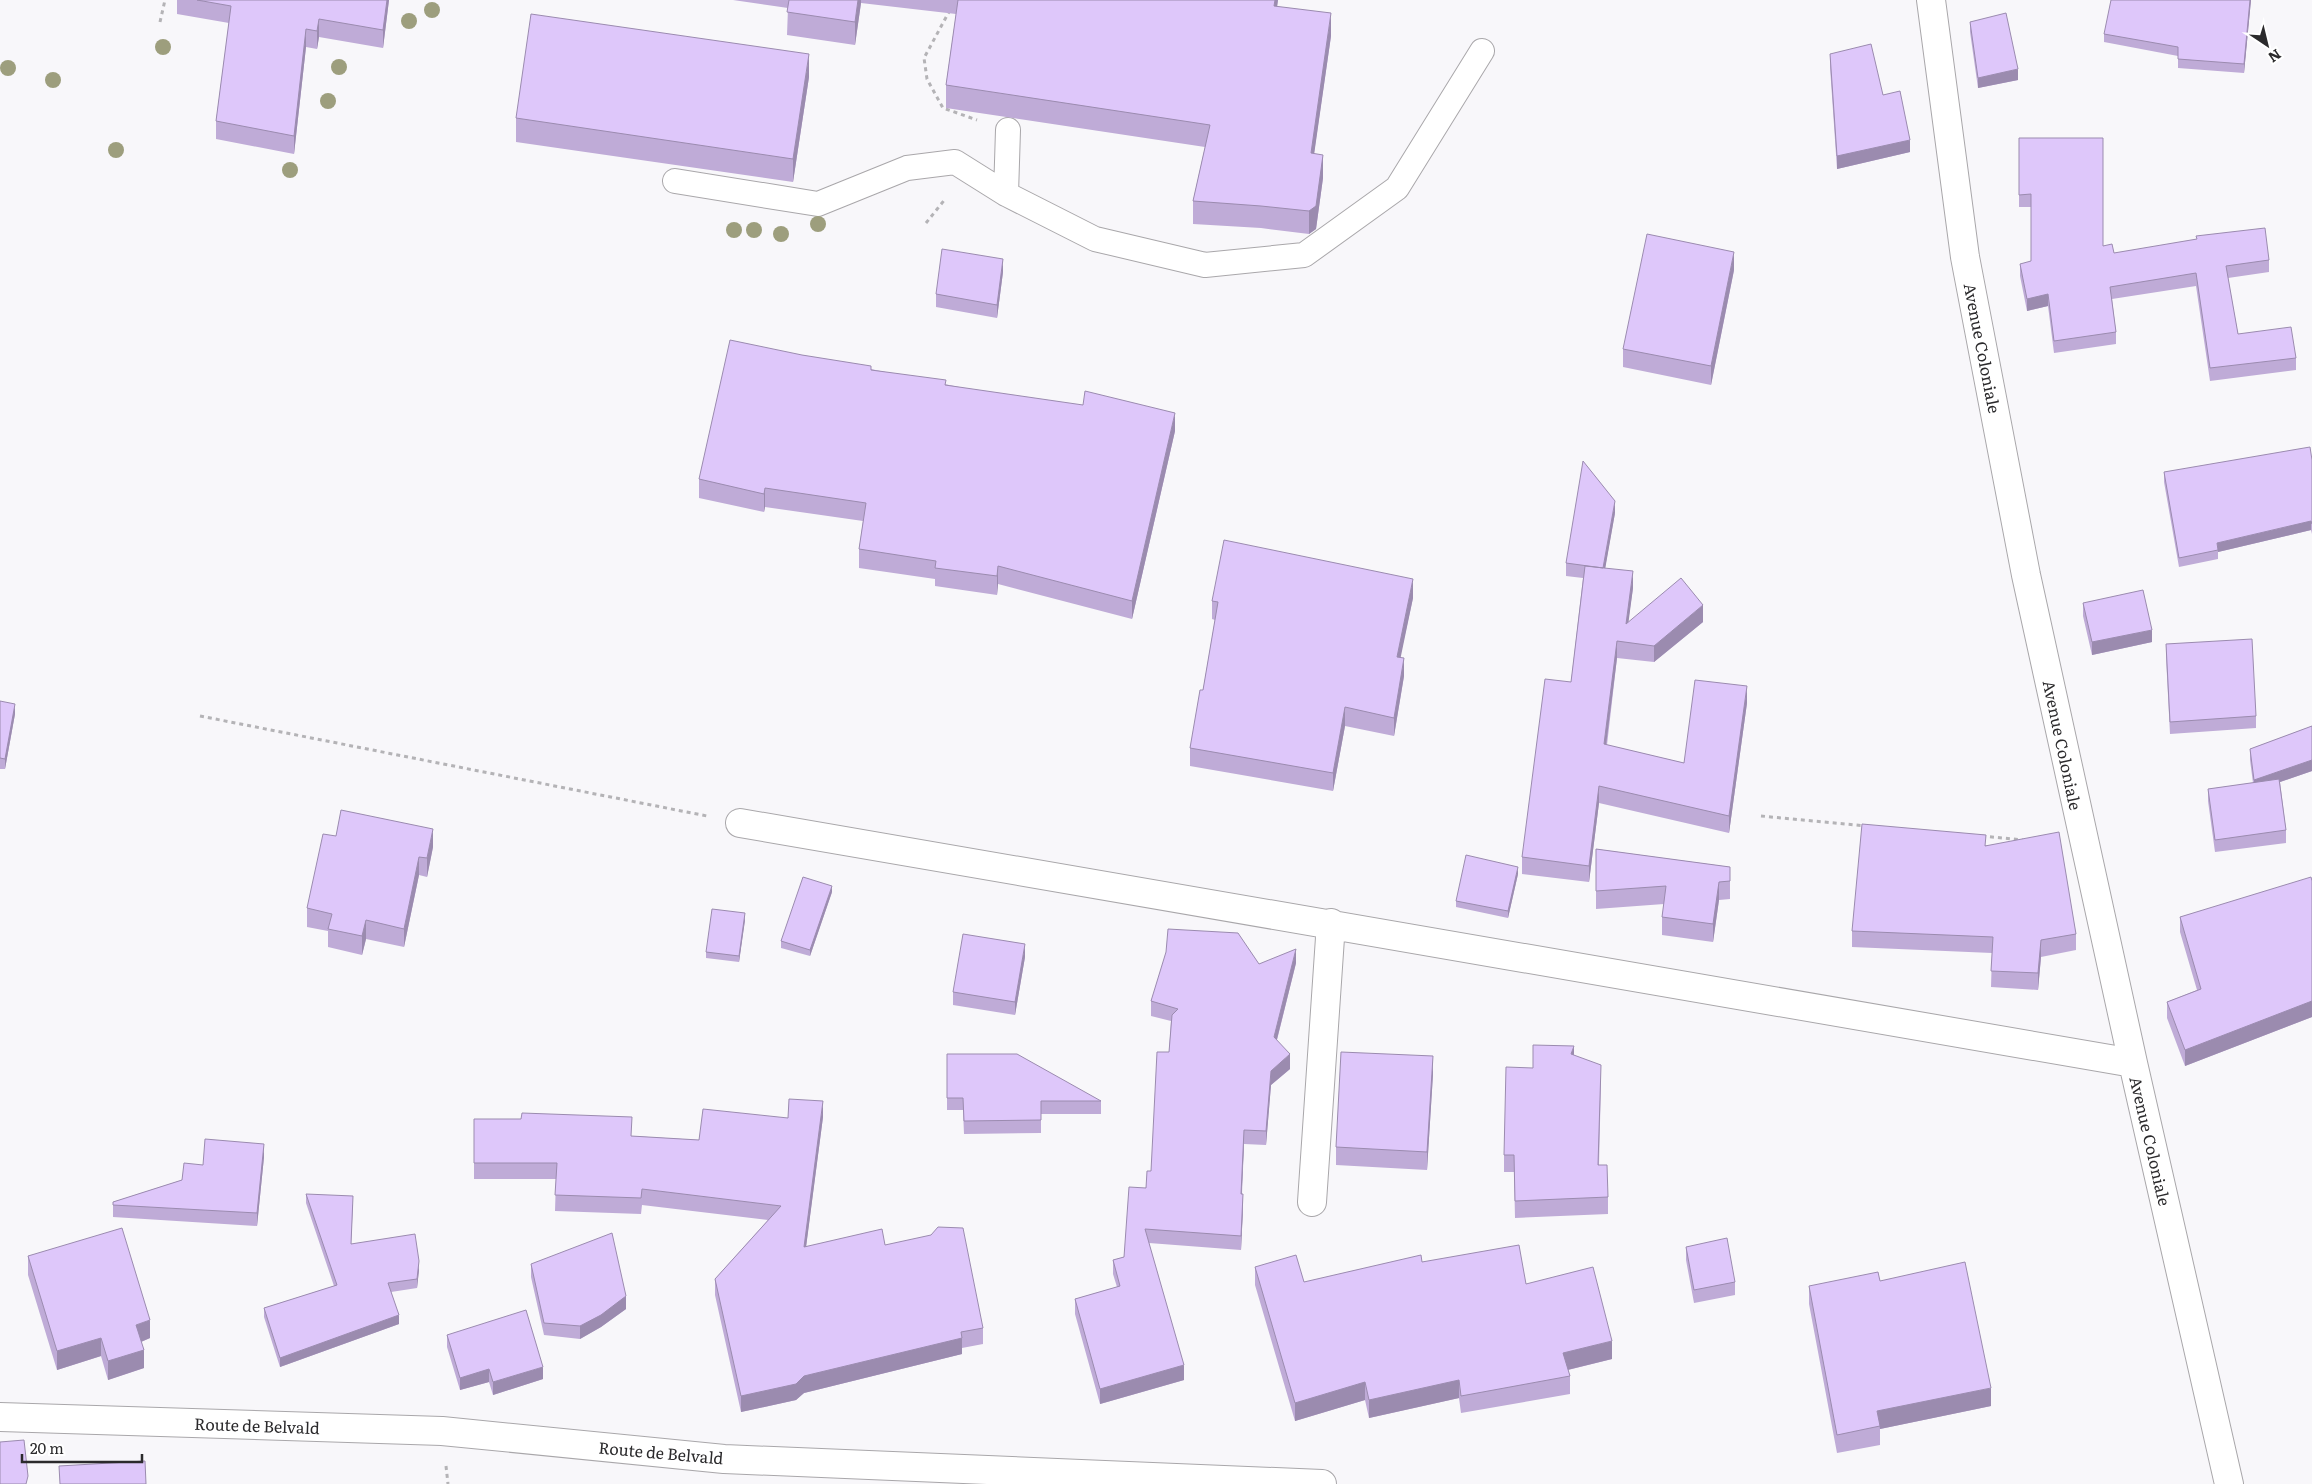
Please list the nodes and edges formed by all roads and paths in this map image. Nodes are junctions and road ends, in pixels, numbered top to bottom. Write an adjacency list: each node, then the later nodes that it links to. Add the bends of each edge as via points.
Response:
1 (165, 0): 4 (path)
2 (1931, 0): 16 (street, Avenue Coloniale, via 1966,257 2024,566)
3 (952, 4): 6 (path, via 924,58 927,79 943,108)
4 (160, 22)
5 (1482, 51): 8 (lane, via 1397,188 1304,255 1205,265 1095,238)
6 (1008, 130): 8 (lane)
7 (674, 181): 8 (lane, via 818,204 906,168 955,162)
8 (1006, 194)
9 (200, 716): 11 (path)
10 (1761, 816): 12 (path)
11 (740, 823): 15 (street)
12 (1869, 826)
13 (1977, 836): 14 (path)
14 (2026, 840)
15 (1331, 923): 16 (street); 17 (street)
16 (2133, 1063): 20 (street, Avenue Coloniale)
17 (1312, 1202)
18 (0, 1417): 19 (street, Route de Belvald, via 442,1431 724,1459)
19 (1322, 1484)
20 (2229, 1484)

